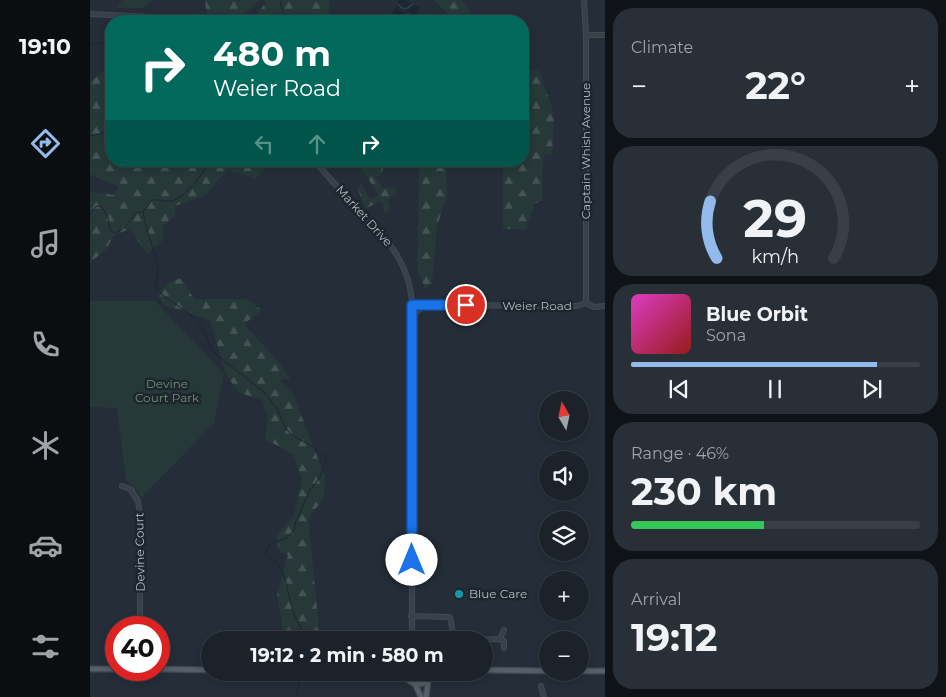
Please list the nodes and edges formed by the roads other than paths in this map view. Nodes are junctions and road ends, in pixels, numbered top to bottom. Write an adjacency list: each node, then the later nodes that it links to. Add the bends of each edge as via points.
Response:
1 (584, 0): 4 (street, Captain Whish Avenue)
2 (90, 14): 3 (street)
3 (111, 15)
4 (586, 35): 5 (street); 7 (street, Captain Whish Avenue)
5 (605, 35)
6 (321, 167): 8 (street, Market Drive, via 398,255 410,283)
7 (586, 303): 9 (street, Weier Road, via 577,306); 10 (street, Weier Road)
8 (412, 305): 9 (street, Weier Road); 11 (street)
9 (427, 305): 11 (street, via 419,309)
10 (605, 306)
11 (412, 320): 14 (street)
12 (122, 486): 13 (street, Devine Court, via 132,490 140,514)
13 (140, 616)
14 (411, 616): 16 (street); 17 (street, via 450,617 454,638)
15 (504, 630): 17 (street)
16 (412, 631)
17 (500, 639): 18 (street, via 504,641)
18 (504, 648)
19 (90, 669): 20 (main road)
20 (105, 669)
21 (170, 669): 22 (main road)
22 (201, 670)
23 (493, 670): 24 (main road)
24 (539, 671)
25 (589, 671): 26 (main road)
26 (605, 671)
27 (410, 681): 29 (main road)
28 (428, 682): 29 (main road); 32 (main road)
29 (415, 684): 31 (main road)
30 (541, 686): 33 (street)
31 (422, 697)
32 (426, 697)
33 (544, 697)

